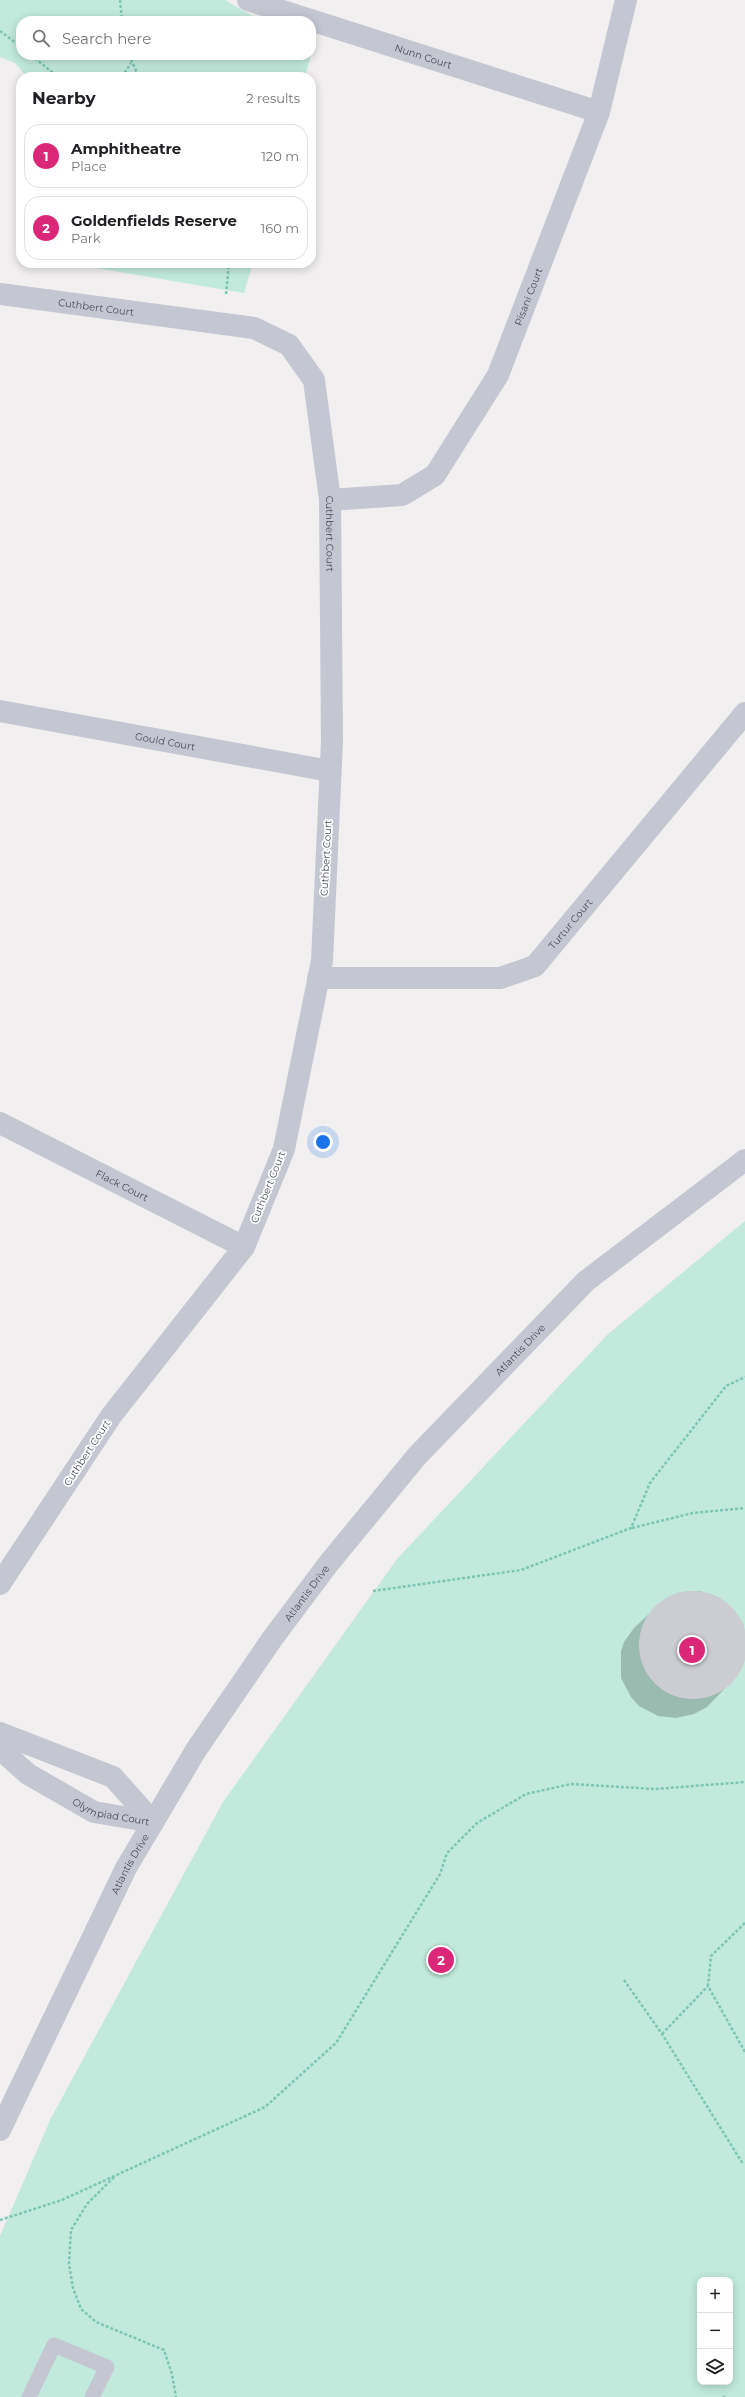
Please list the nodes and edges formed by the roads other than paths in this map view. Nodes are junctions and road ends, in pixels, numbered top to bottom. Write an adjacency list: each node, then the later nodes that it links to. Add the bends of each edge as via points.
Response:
1 (248, 0): 3 (street, Nunn Court)
2 (626, 0): 5 (street, Pisani Court)
3 (298, 16)
4 (316, 22): 5 (street, Nunn Court)
5 (599, 112): 7 (street, Pisani Court, via 498,375 435,475 402,495)
6 (0, 294): 7 (street, Cuthbert Court, via 254,328 289,345 314,380)
7 (330, 500): 10 (street, Cuthbert Court)
8 (0, 711): 10 (street, Gould Court)
9 (745, 713): 11 (street, Turtur Court, via 535,966 500,978)
10 (330, 771): 11 (street, Cuthbert Court, via 322,961)
11 (318, 978): 14 (street, Cuthbert Court, via 284,1149)
12 (0, 1123): 14 (street, Flack Court)
13 (745, 1160): 18 (street, Atlantis Drive, via 586,1281 417,1456 329,1562 277,1633 196,1750)
14 (244, 1246): 15 (street, Cuthbert Court, via 111,1416)
15 (0, 1584)
16 (0, 1734): 18 (street, Olympiad Court, via 113,1777)
17 (0, 1749): 18 (street, Olympiad Court, via 28,1774 94,1812)
18 (153, 1822): 19 (street, Atlantis Drive, via 126,1868)
19 (0, 2130)
20 (29, 2397): 21 (lane, via 54,2345 107,2367)
21 (92, 2397)

